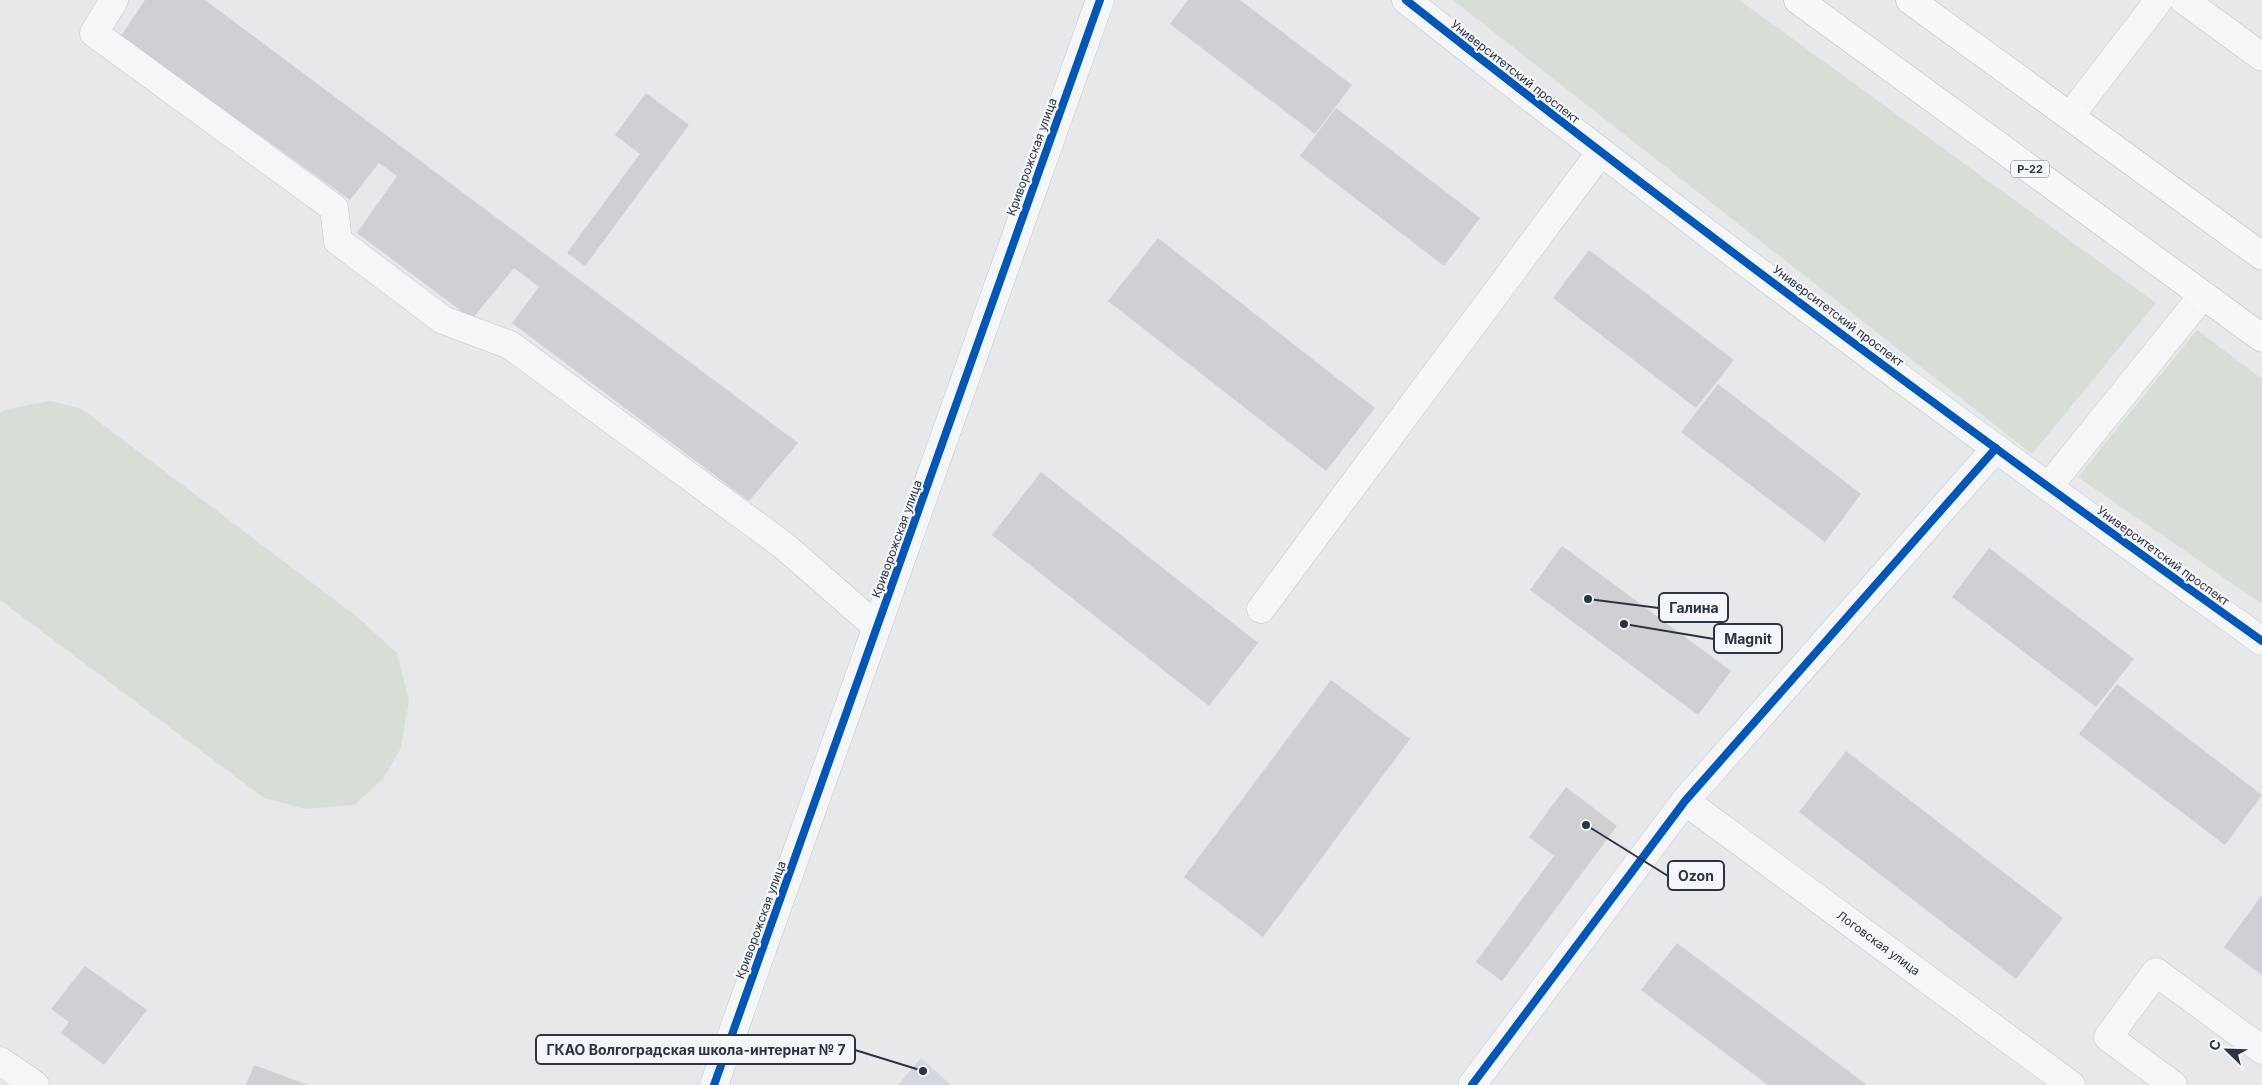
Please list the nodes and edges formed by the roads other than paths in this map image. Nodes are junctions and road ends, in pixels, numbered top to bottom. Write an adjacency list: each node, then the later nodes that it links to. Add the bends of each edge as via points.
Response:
1 (114, 0): 17 (street, via 94,34 334,208 338,241 443,320 510,345 783,545)
2 (1100, 0): 17 (street, Криворожская улица)
3 (1406, 0): 10 (street, Университетский проспект)
4 (1798, 0): 12 (highway, Р-22)
5 (1910, 0): 9 (highway)
6 (2159, 0): 9 (street)
7 (2184, 0): 8 (street)
8 (2262, 57)
9 (2070, 116): 11 (highway)
10 (1600, 153): 14 (street, Университетский проспект); 16 (street)
11 (2262, 256)
12 (2203, 295): 13 (highway, Р-22); 15 (street)
13 (2262, 338)
14 (1996, 448): 15 (street, Университетский проспект); 19 (street)
15 (2049, 486): 18 (street, Университетский проспект)
16 (1261, 609)
17 (877, 627): 23 (street, Криворожская улица)
18 (2262, 641)
19 (1685, 801): 24 (street); 25 (street, Логовская улица)
20 (2262, 1050): 26 (street, via 2156,972 2108,1037)
21 (0, 1061): 22 (street)
22 (35, 1085)
23 (714, 1085)
24 (1472, 1085)
25 (2070, 1085)
26 (2173, 1085)

